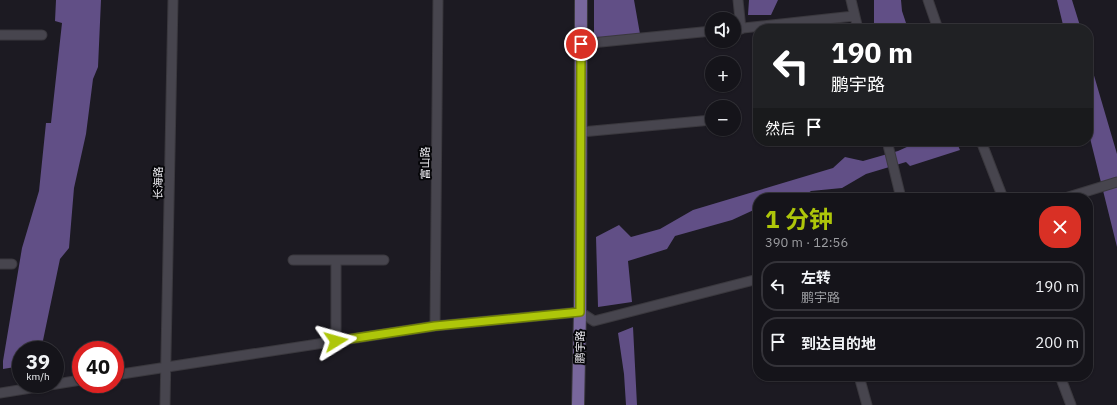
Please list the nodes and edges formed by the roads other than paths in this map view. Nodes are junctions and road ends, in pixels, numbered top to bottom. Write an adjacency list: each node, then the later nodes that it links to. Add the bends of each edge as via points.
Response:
1 (173, 0): 35 (street, 长海路)
2 (438, 0): 33 (street, 富山路)
3 (581, 0): 17 (main road, 鹏宇路)
4 (738, 0): 7 (street)
5 (851, 0): 8 (street)
6 (928, 0): 11 (street)
7 (738, 12)
8 (854, 16): 9 (street); 10 (street)
9 (782, 24)
10 (856, 24)
11 (936, 24)
12 (753, 27): 13 (street)
13 (741, 29)
14 (705, 32): 17 (street)
15 (0, 35): 16 (street)
16 (42, 35)
17 (581, 44): 19 (main road, 鹏宇路)
18 (705, 121): 19 (street)
19 (581, 132): 32 (main road, 鹏宇路)
20 (888, 146): 23 (street)
21 (983, 146): 24 (street)
22 (1117, 182): 25 (street)
23 (901, 193)
24 (1001, 193)
25 (1081, 193)
26 (293, 260): 27 (street)
27 (336, 260): 28 (street); 34 (street)
28 (384, 260)
29 (0, 264): 30 (street)
30 (12, 264)
31 (753, 281): 32 (street, via 594,320)
32 (580, 312): 33 (street); 42 (main road, 鹏宇路)
33 (435, 326): 34 (street)
34 (336, 341): 35 (street)
35 (166, 366): 36 (street); 41 (street, 长海路)
36 (124, 373)
37 (72, 381): 40 (street)
38 (860, 381): 43 (street)
39 (1062, 381): 44 (street)
40 (0, 393)
41 (165, 405)
42 (578, 405)
43 (867, 405)
44 (1071, 405)

